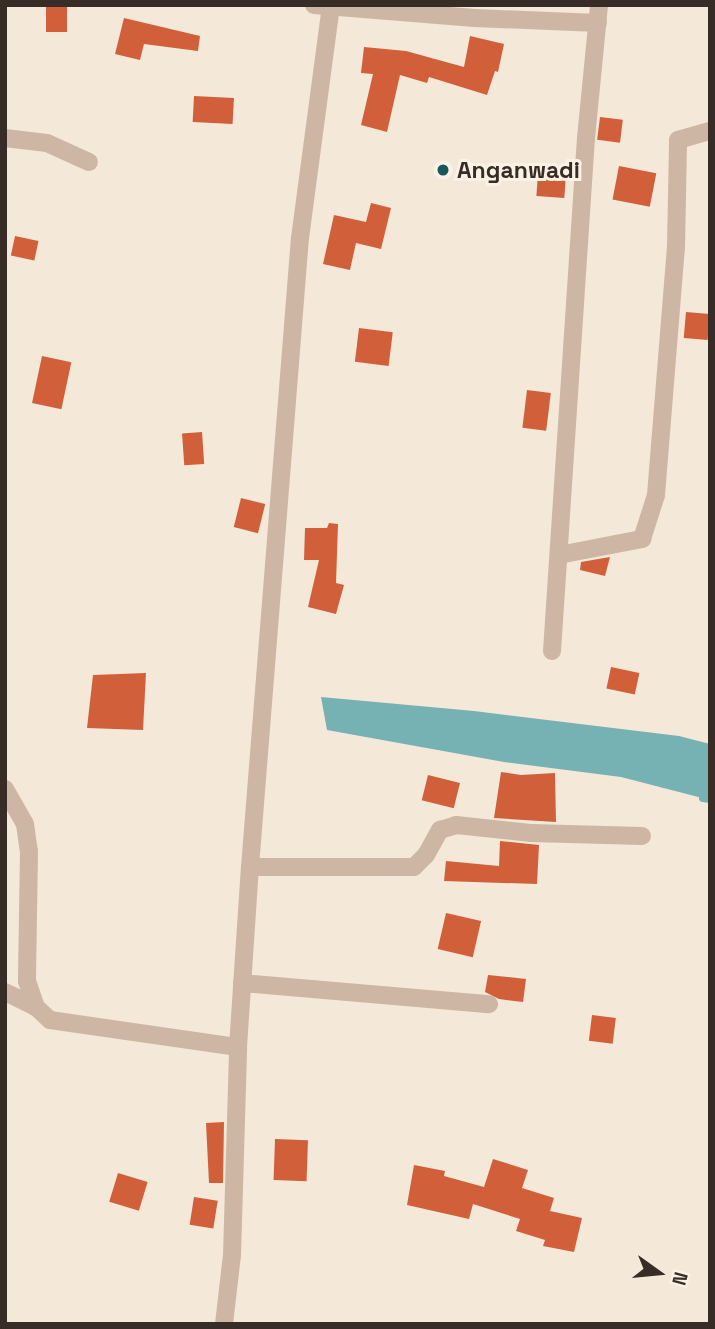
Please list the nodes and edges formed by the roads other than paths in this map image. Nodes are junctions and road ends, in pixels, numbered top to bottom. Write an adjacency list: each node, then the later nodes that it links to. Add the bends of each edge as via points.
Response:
1 (325, 6): 2 (street, via 474,18); 10 (street, via 300,238)
2 (598, 14): 6 (street)
3 (710, 131): 6 (street, via 678,140 677,248 656,495 642,540)
4 (5, 138): 5 (street, via 47,144)
5 (89, 162)
6 (559, 555): 7 (street)
7 (552, 651)
8 (5, 789): 14 (street, via 26,824 27,981)
9 (642, 836): 10 (street, via 531,833 456,825 440,830 414,867)
10 (250, 867): 11 (street)
11 (242, 983): 13 (street); 15 (street)
12 (5, 992): 14 (street)
13 (489, 1004)
14 (36, 1007): 15 (street, via 50,1020)
15 (238, 1047): 16 (street, via 232,1255)
16 (224, 1324)

